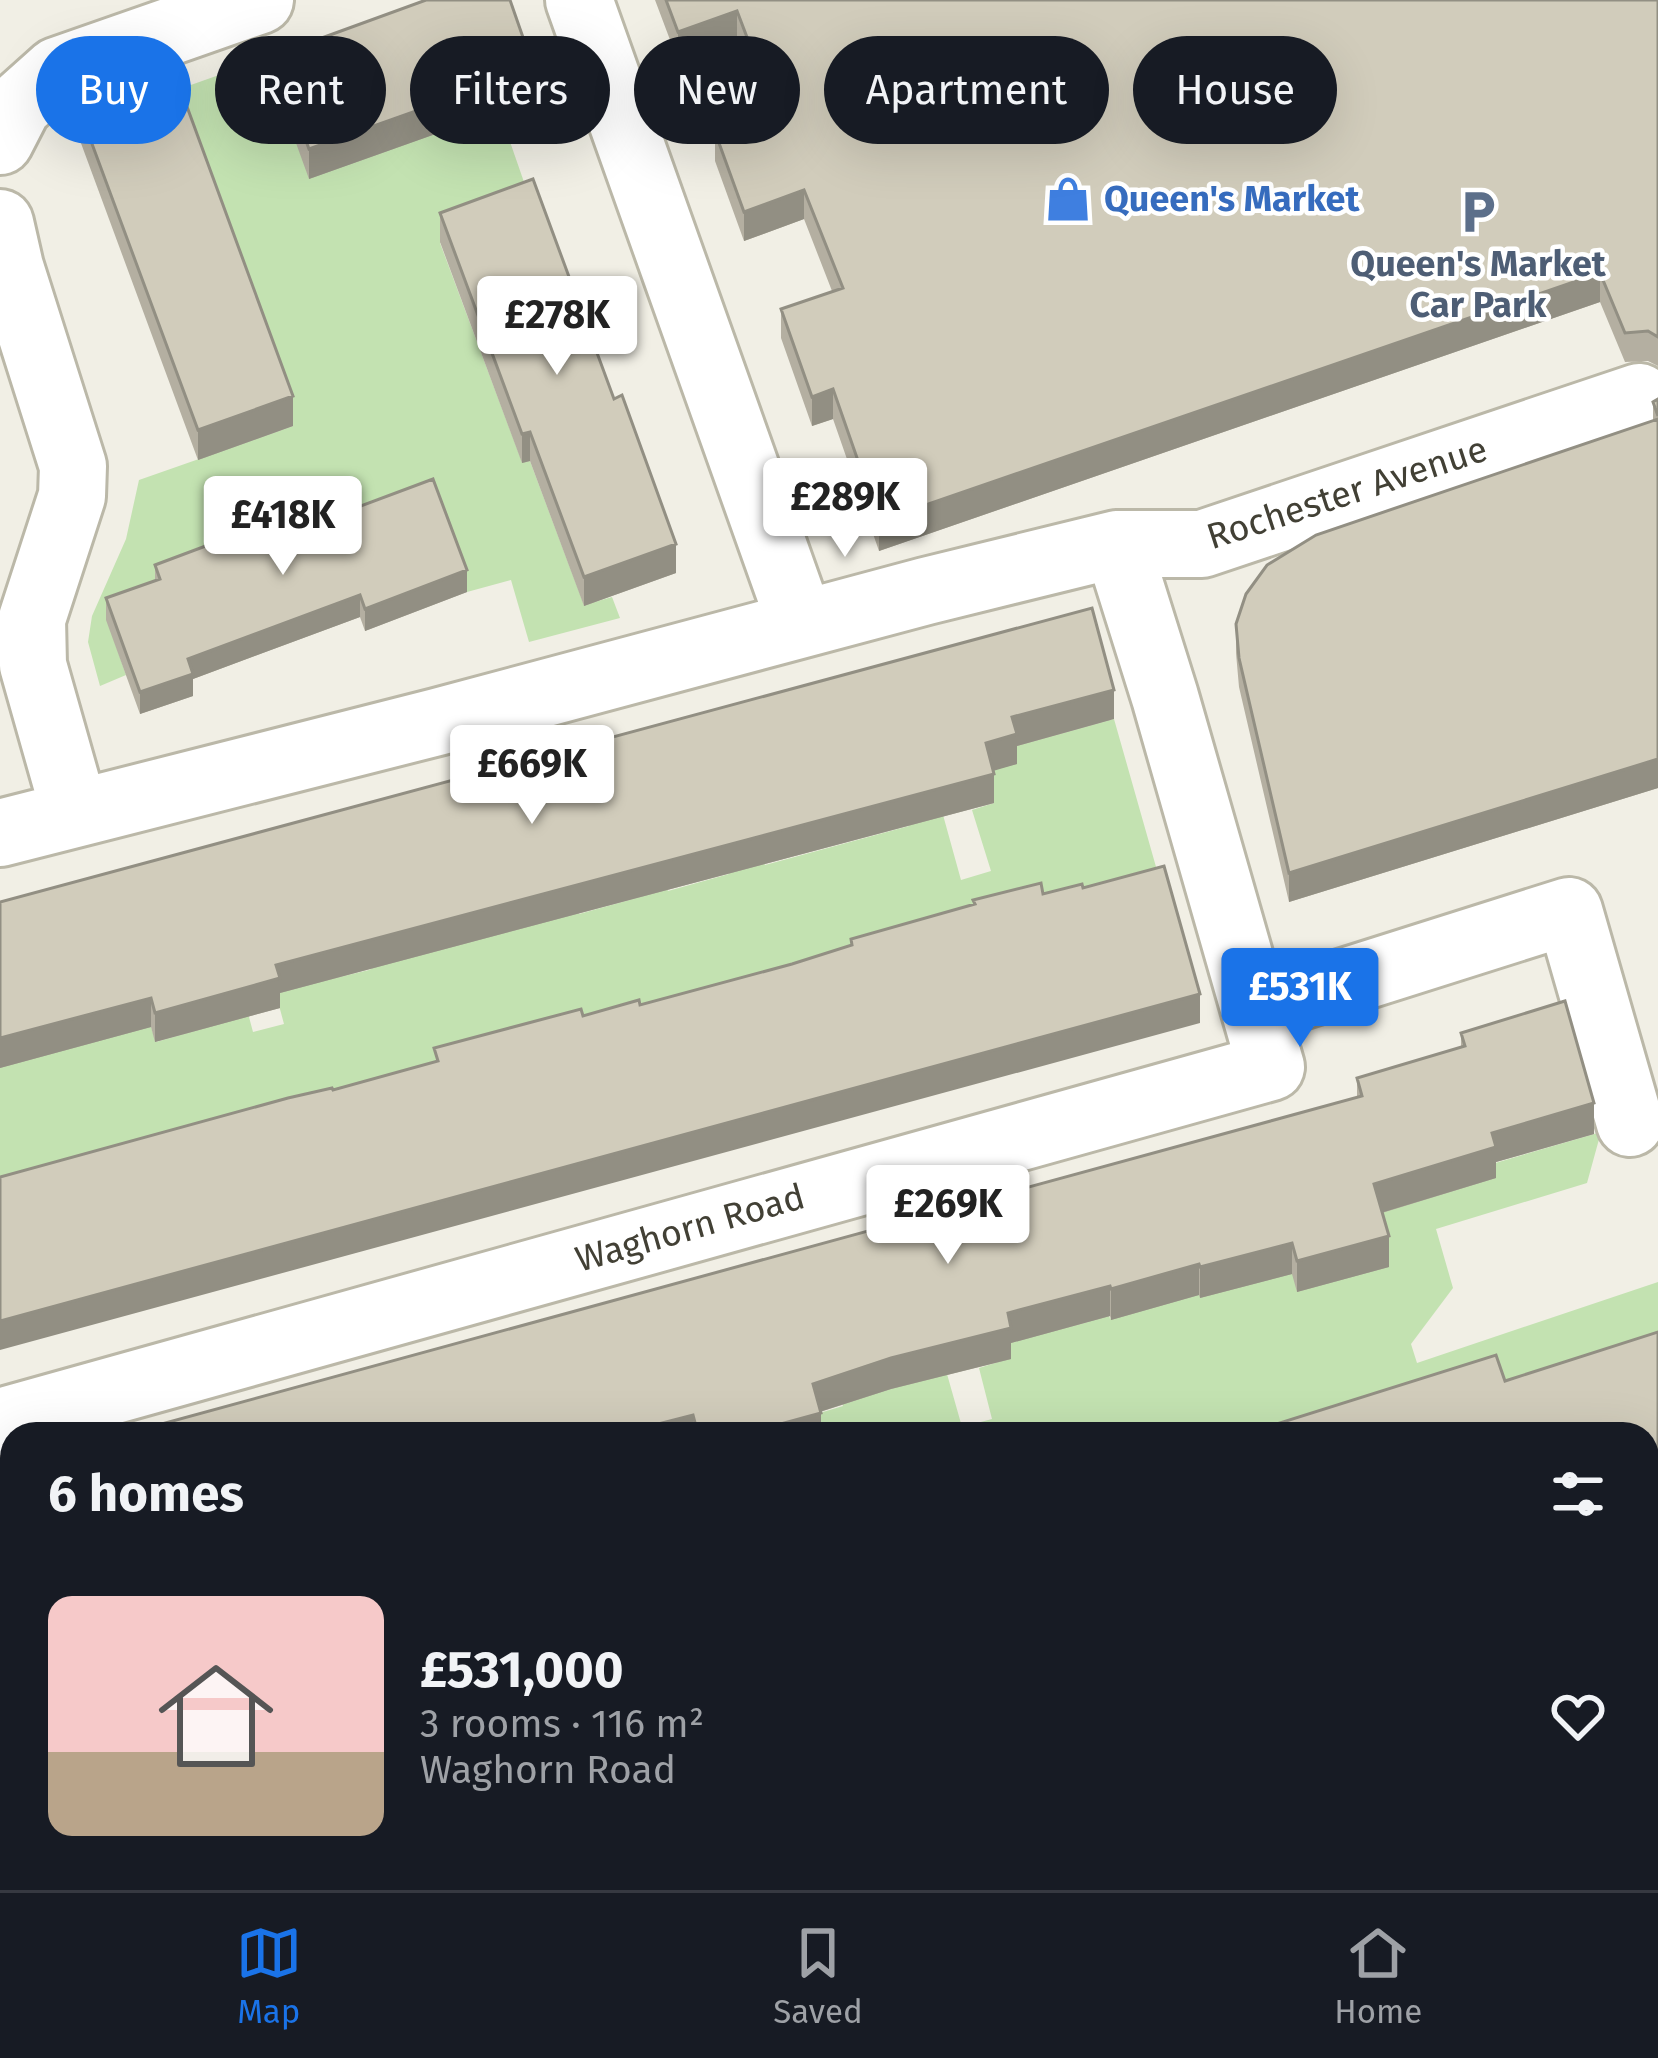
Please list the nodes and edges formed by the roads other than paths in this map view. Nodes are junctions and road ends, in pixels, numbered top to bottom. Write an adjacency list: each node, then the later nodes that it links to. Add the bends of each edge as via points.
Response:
1 (260, 0): 3 (street, via 57,71 19,106)
2 (579, 0): 7 (street)
3 (0, 141)
4 (0, 224): 8 (street, via 73,466 72,496 32,619 33,665)
5 (1639, 397): 6 (street, Rochester Avenue, via 1202,544)
6 (1117, 544): 7 (street, Rochester Avenue); 10 (street, Waghorn Road)
7 (801, 624): 8 (street, Rochester Avenue)
8 (75, 813): 9 (street, Rochester Avenue)
9 (0, 833)
10 (1256, 1010): 11 (street, via 1569,911); 12 (street, Waghorn Road, via 1271,1067)
11 (1630, 1124)
12 (0, 1421)

